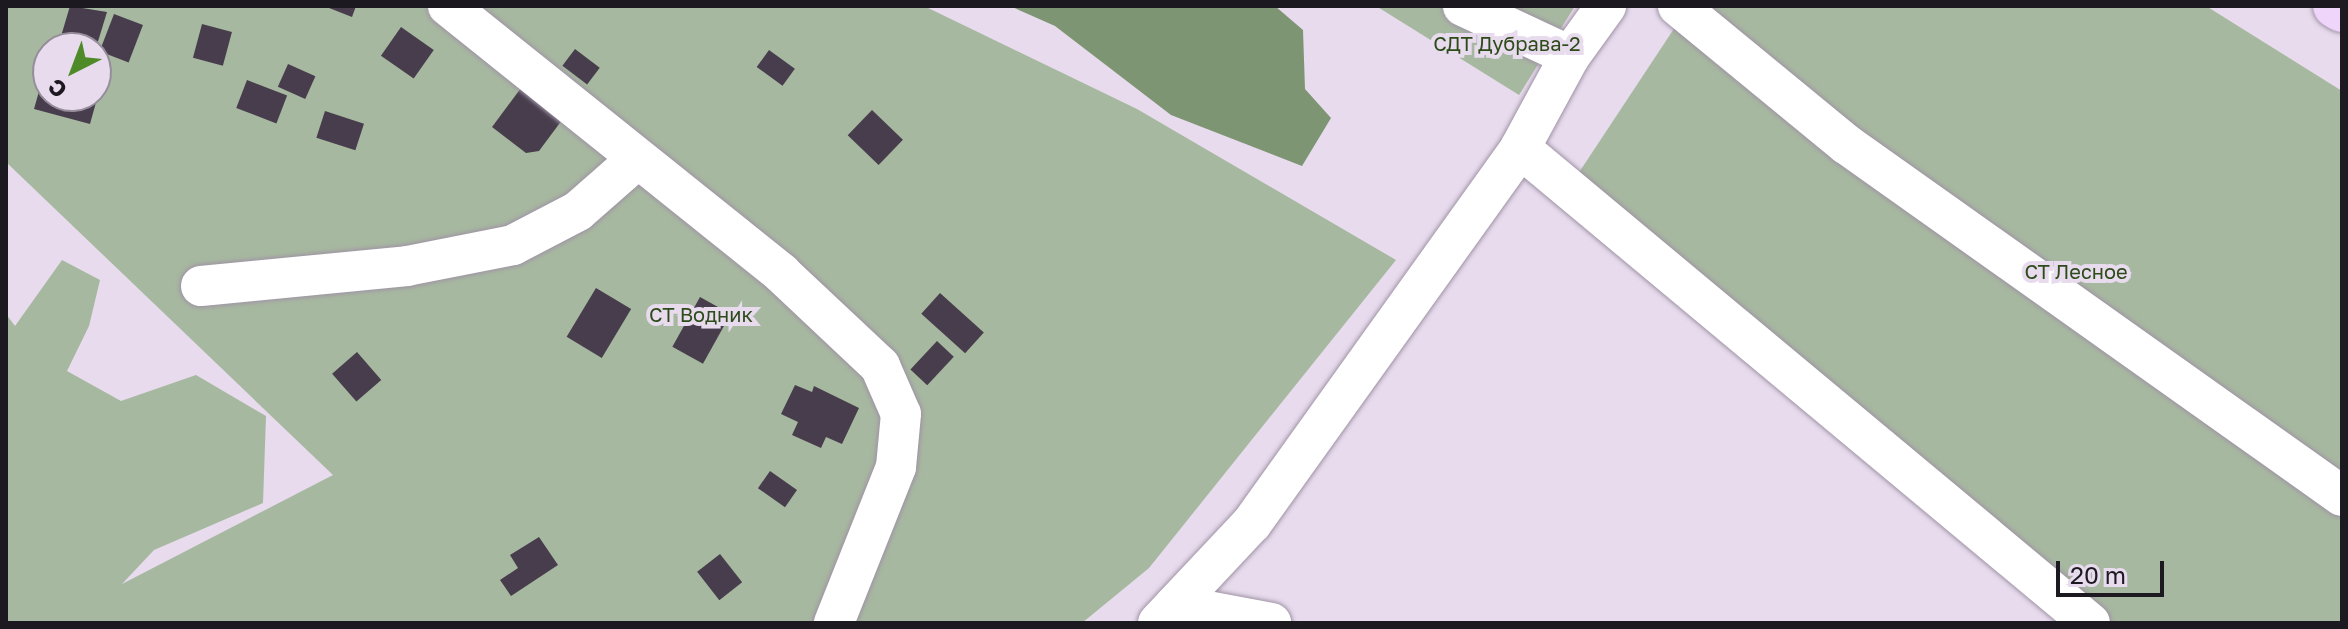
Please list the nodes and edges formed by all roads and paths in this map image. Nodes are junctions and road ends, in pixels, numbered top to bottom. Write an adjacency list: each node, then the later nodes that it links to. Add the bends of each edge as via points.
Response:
1 (448, 6): 9 (street)
2 (1463, 6): 7 (street)
3 (1606, 6): 7 (street)
4 (1678, 6): 11 (street, via 1846,144)
5 (2335, 6): 6 (main road)
6 (2342, 10)
7 (1570, 56): 8 (street)
8 (1520, 148): 12 (street, via 1252,523); 15 (street)
9 (636, 160): 10 (street, via 578,211 513,245 407,266); 13 (street, via 781,273 880,366 901,414 896,467)
10 (201, 286)
11 (2342, 496)
12 (1167, 614): 14 (street)
13 (834, 623)
14 (1271, 623)
15 (2090, 623)

